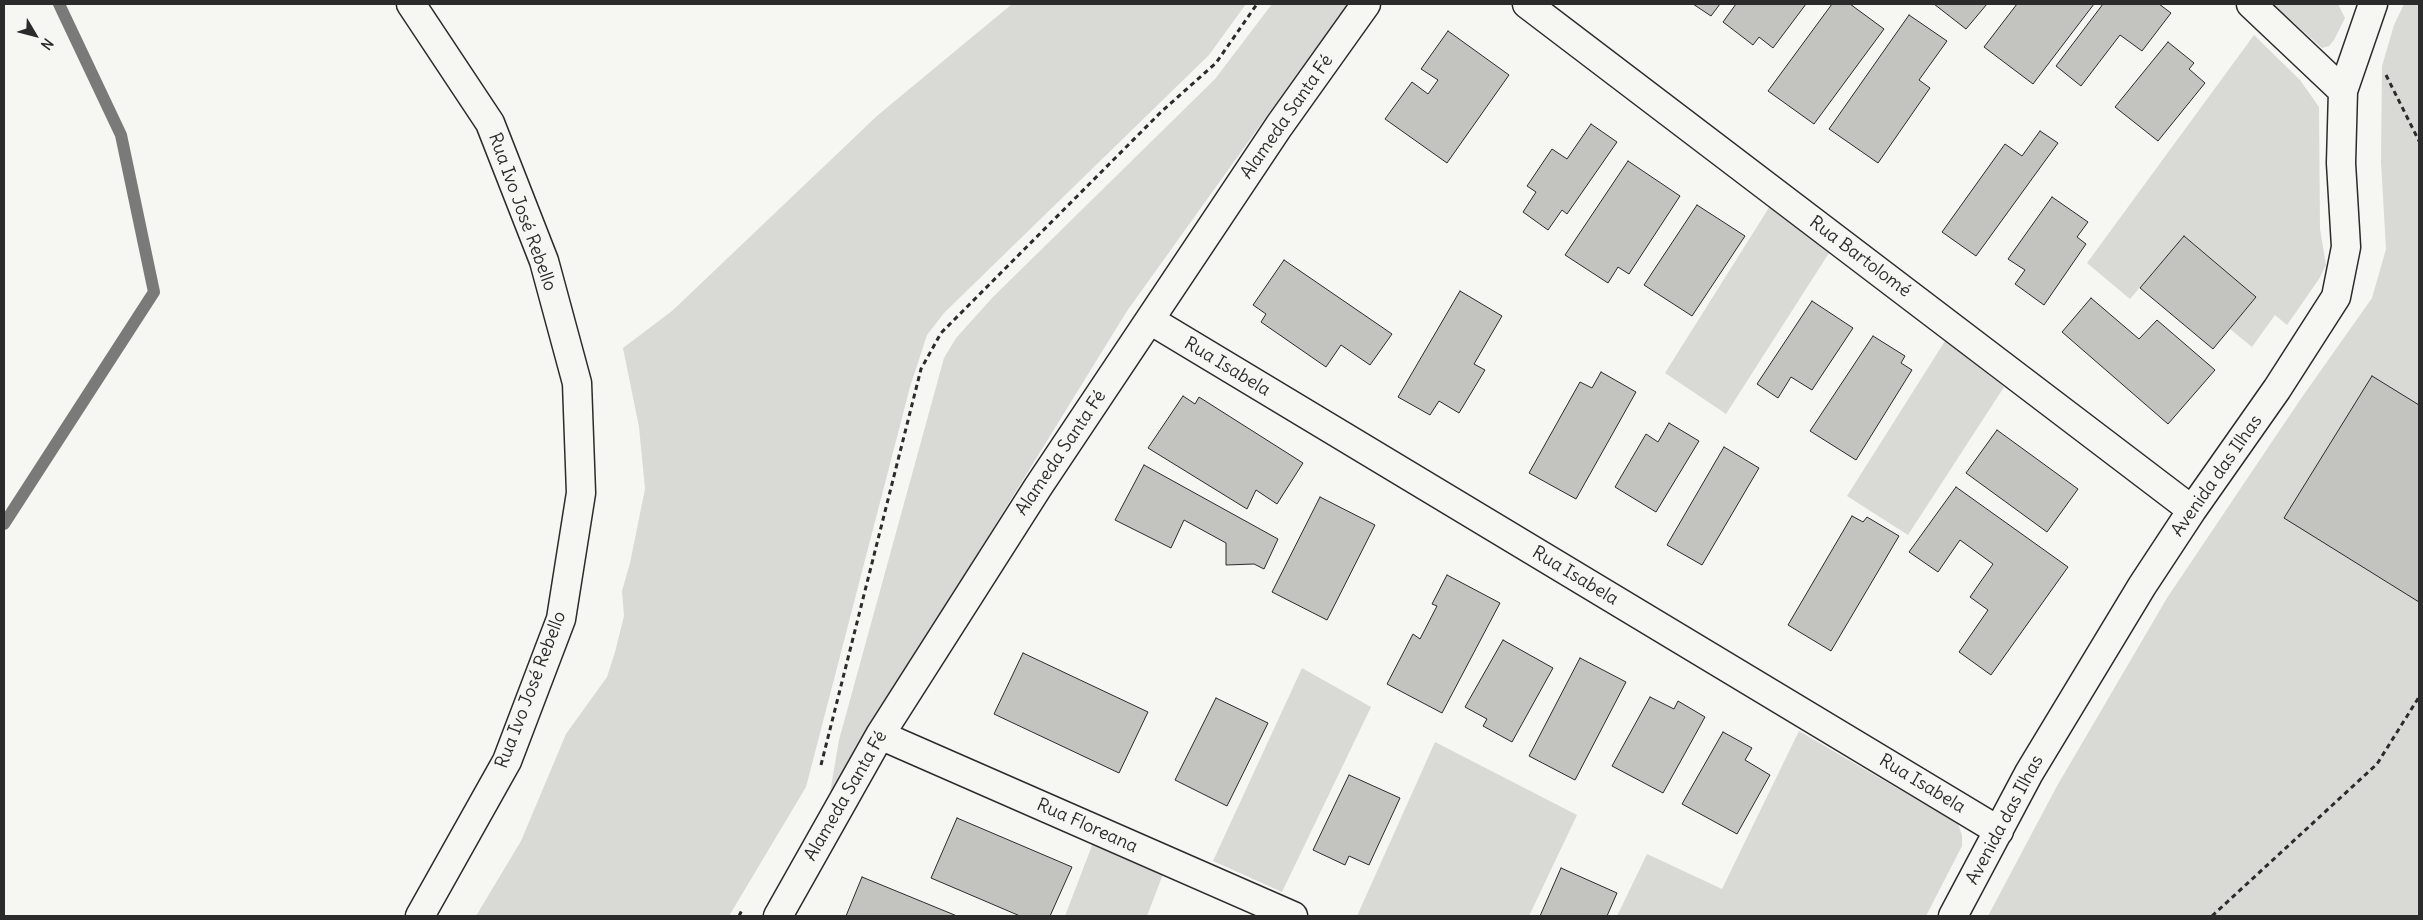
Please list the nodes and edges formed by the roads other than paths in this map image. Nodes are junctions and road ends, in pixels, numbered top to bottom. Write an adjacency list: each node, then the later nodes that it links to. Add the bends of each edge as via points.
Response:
1 (411, 4): 11 (street, Rua Ivo José Rebello, via 490,123 544,262 577,384 581,493 561,619 507,761)
2 (1366, 4): 7 (street, Alameda Santa Fé)
3 (1527, 4): 8 (street, Rua Bartolomé)
4 (2251, 4): 6 (street)
5 (2373, 4): 6 (street, Avenida das Ilhas)
6 (2343, 92): 8 (street, Avenida das Ilhas, via 2341,163 2346,247 2336,296 2277,389)
7 (1150, 320): 9 (street, Alameda Santa Fé, via 1038,486); 10 (street, Rua Isabela)
8 (2192, 510): 10 (street, Avenida das Ilhas, via 2060,720)
9 (880, 735): 12 (street, Alameda Santa Fé); 13 (street, Rua Floreana)
10 (1999, 831): 14 (street, Avenida das Ilhas)
11 (420, 916)
12 (778, 916)
13 (1294, 916)
14 (1953, 916)

